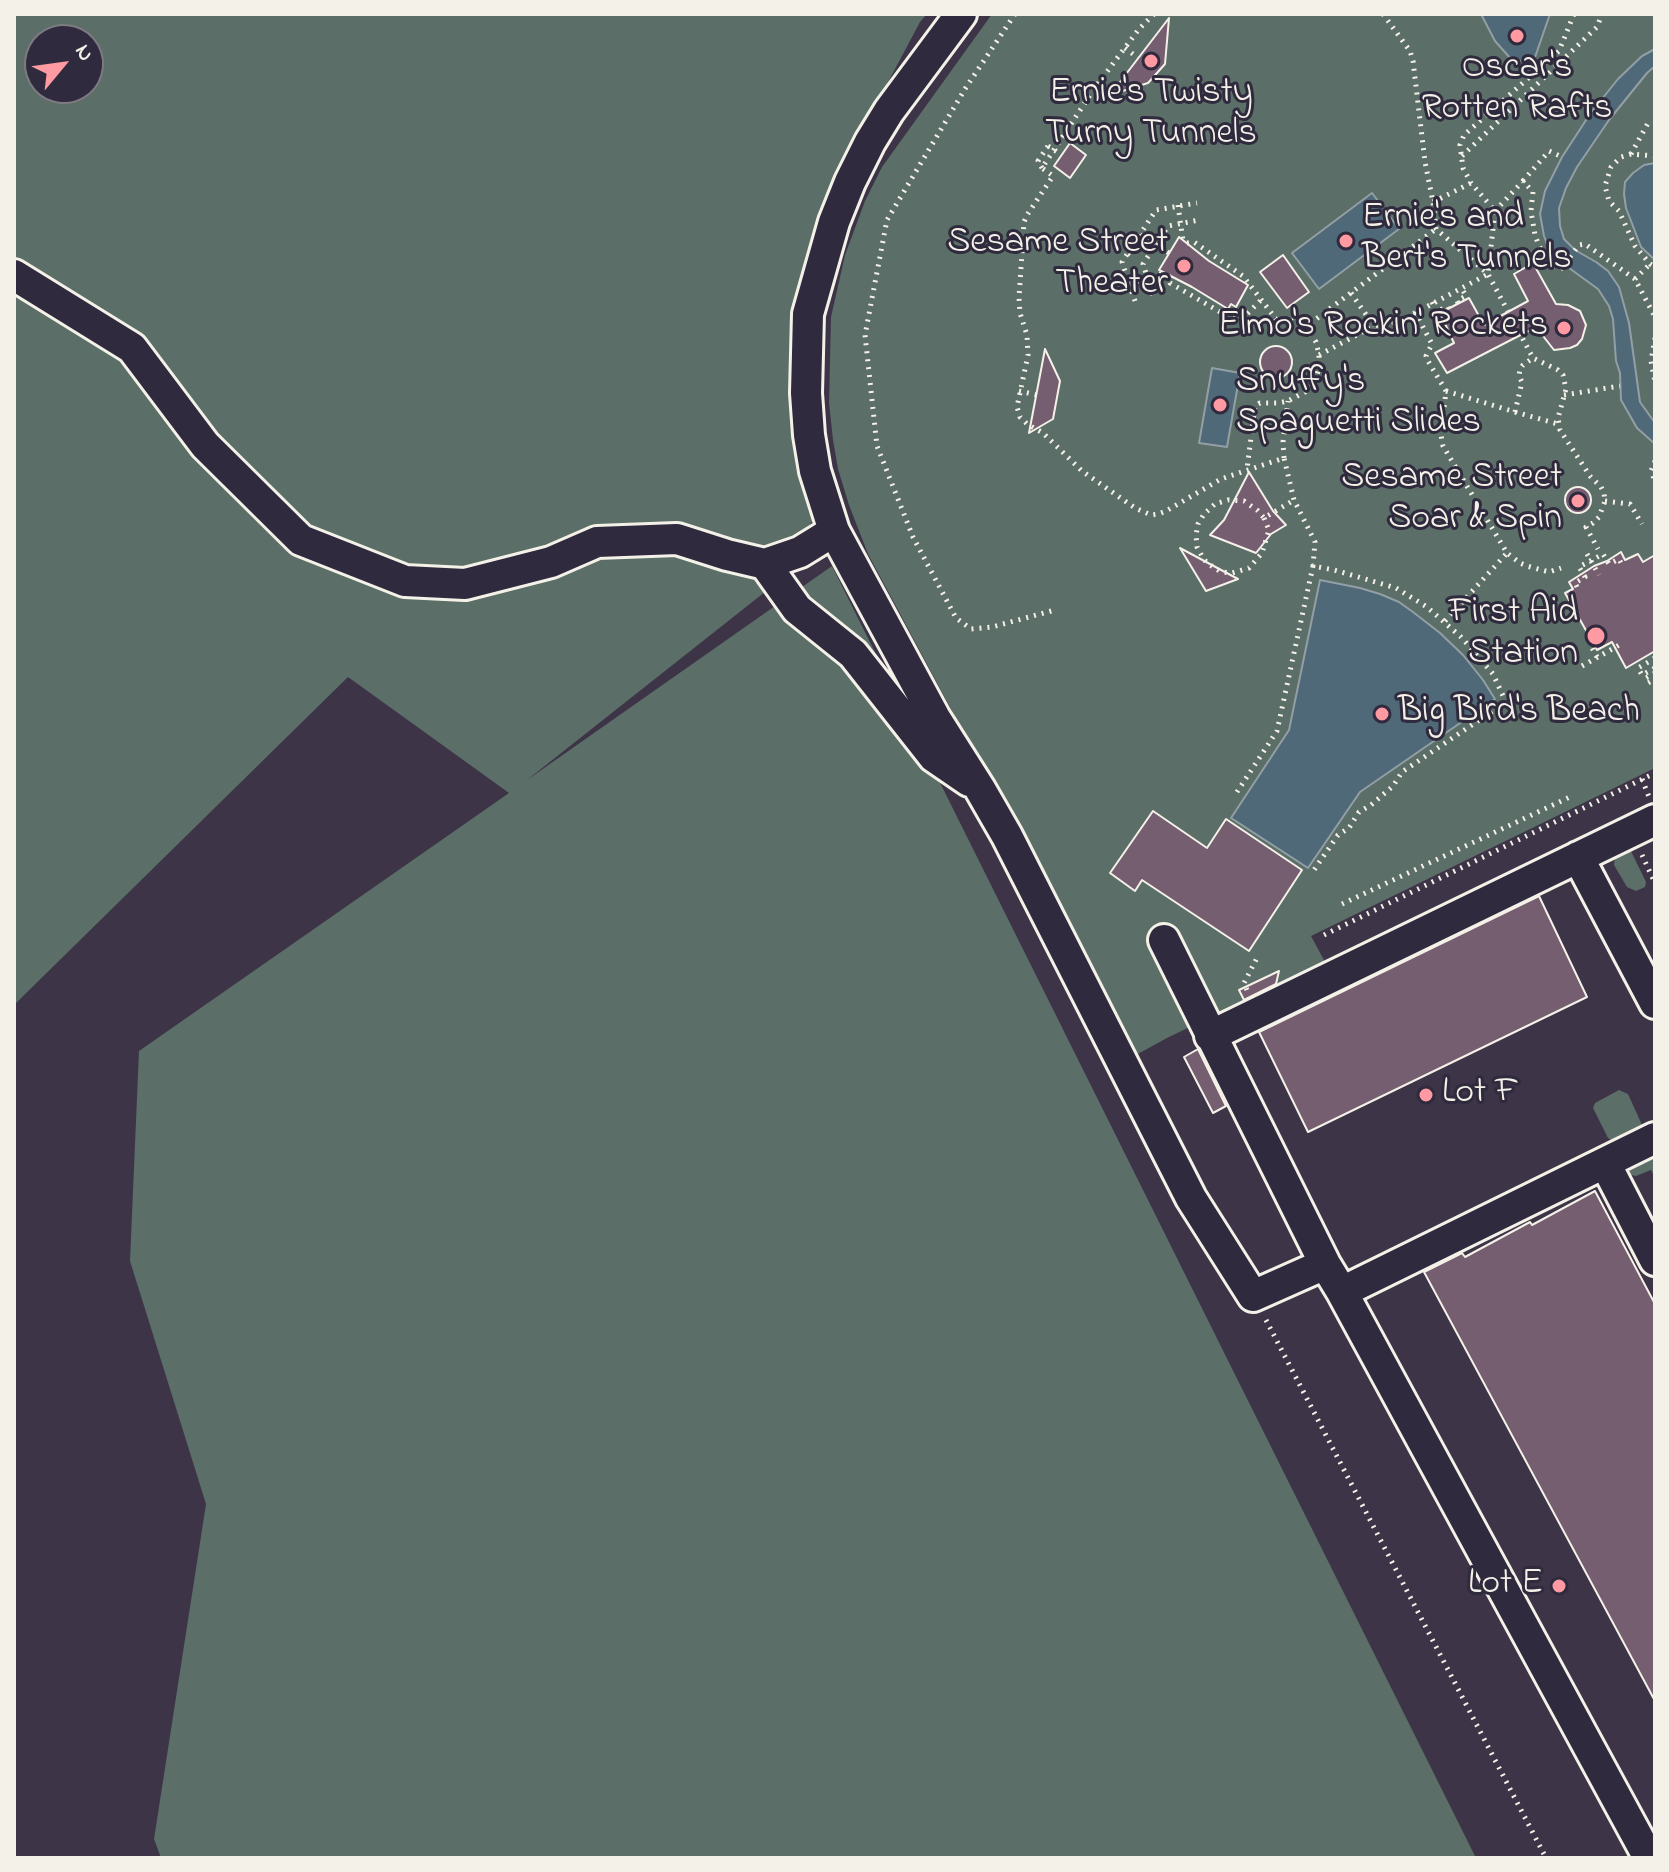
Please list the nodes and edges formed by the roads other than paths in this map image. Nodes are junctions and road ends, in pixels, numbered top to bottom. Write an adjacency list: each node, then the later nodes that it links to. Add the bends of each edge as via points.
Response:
1 (961, 14): 3 (lane, via 870,142 834,222 808,314 809,435)
2 (14, 275): 4 (lane, via 132,348 205,445 301,540 405,581 465,584 551,562 597,542 677,539)
3 (834, 531): 4 (lane, via 800,552); 5 (lane, via 935,718)
4 (765, 564): 5 (lane, via 797,609 853,654 934,757)
5 (980, 789): 14 (lane, via 1191,1198 1253,1296)
6 (1645, 832): 7 (lane)
7 (1578, 857): 9 (lane); 10 (lane)
8 (1164, 940): 10 (lane)
9 (1655, 1003)
10 (1210, 1036): 14 (lane)
11 (1655, 1138): 12 (lane)
12 (1605, 1163): 13 (lane); 15 (lane)
13 (1655, 1260)
14 (1325, 1264): 15 (lane)
15 (1342, 1292): 16 (lane)
16 (1649, 1858)

